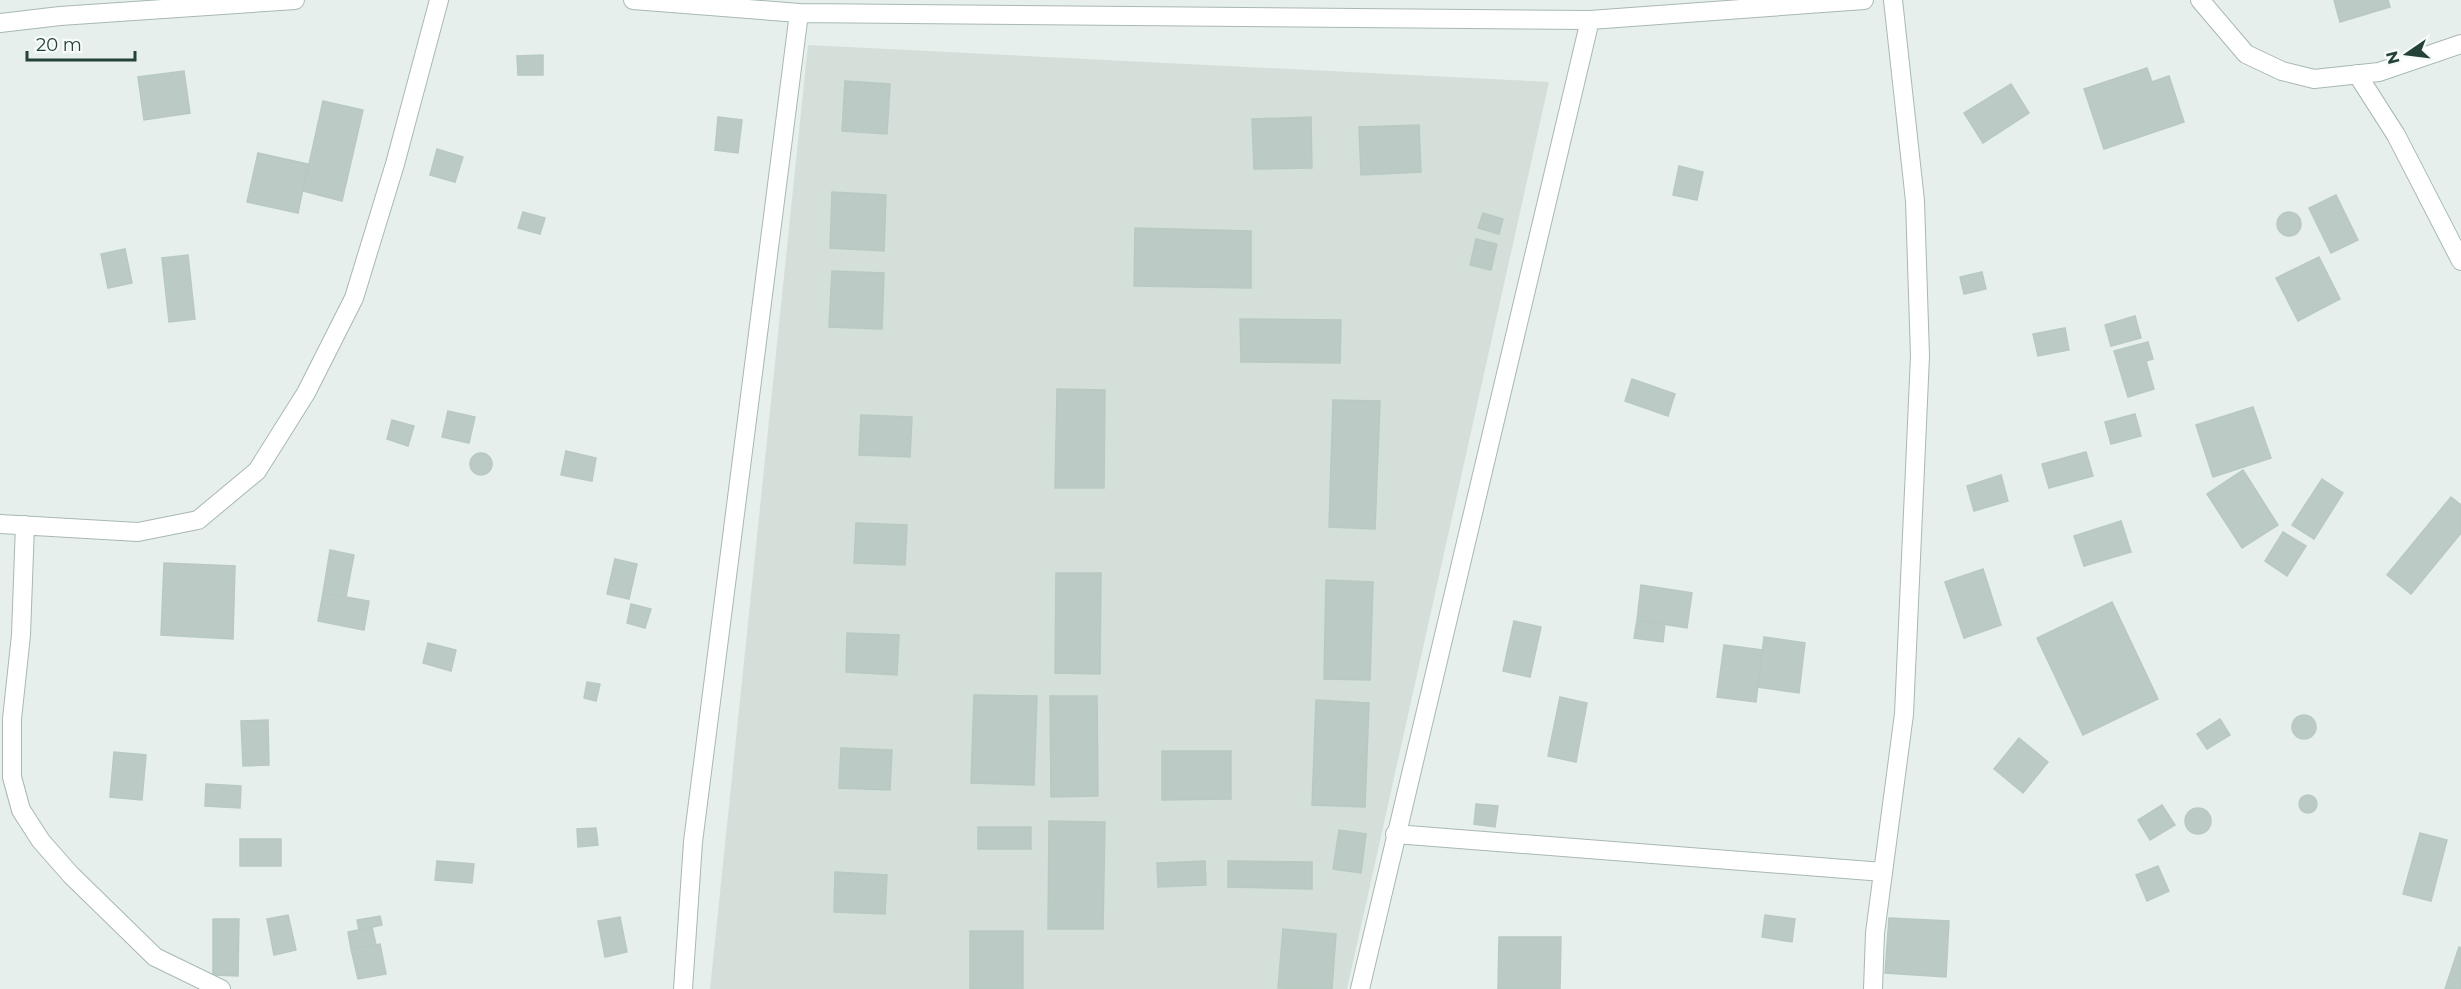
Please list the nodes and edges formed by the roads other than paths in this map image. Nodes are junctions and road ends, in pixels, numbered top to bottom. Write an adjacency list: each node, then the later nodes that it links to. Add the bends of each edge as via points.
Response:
1 (295, 0): 11 (street)
2 (439, 0): 16 (street, via 354,298 306,393 257,471 198,520 138,532)
3 (633, 0): 9 (street)
4 (1864, 0): 10 (street)
5 (1893, 0): 18 (street, via 1915,201 1920,356 1904,714)
6 (2200, 0): 13 (street, via 2246,54 2282,71 2314,79)
7 (957, 7): 8 (street); 9 (street)
8 (1418, 9): 10 (street)
9 (799, 13): 20 (street, via 693,842)
10 (1590, 20): 17 (street)
11 (0, 23)
12 (2461, 44): 13 (street, via 2379,72)
13 (2357, 74): 14 (street, via 2396,135)
14 (2461, 261)
15 (0, 524): 16 (street)
16 (25, 525): 19 (street, via 21,635 12,719 12,777 21,810 70,876 154,957)
17 (1395, 834): 18 (street); 21 (street)
18 (1883, 872): 22 (street)
19 (222, 989)
20 (683, 989)
21 (1360, 989)
22 (1873, 989)

